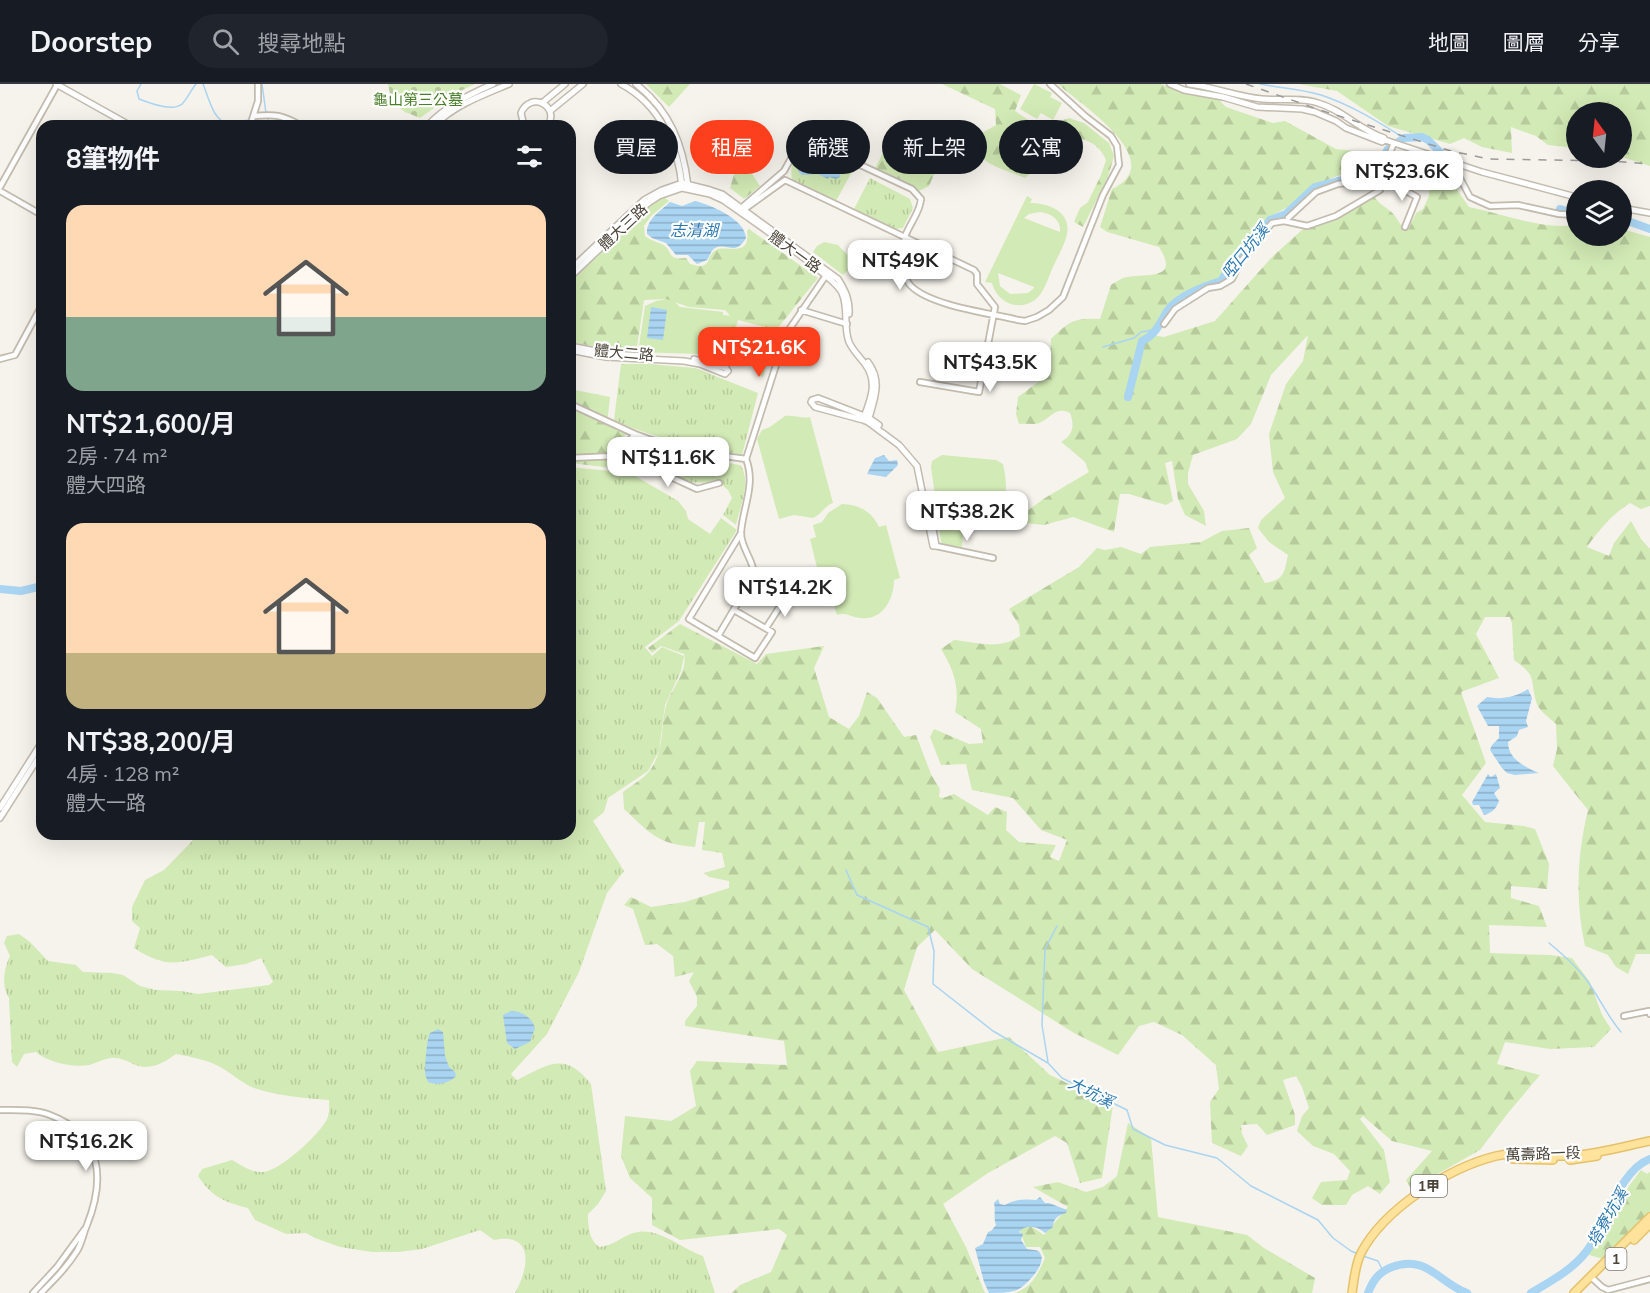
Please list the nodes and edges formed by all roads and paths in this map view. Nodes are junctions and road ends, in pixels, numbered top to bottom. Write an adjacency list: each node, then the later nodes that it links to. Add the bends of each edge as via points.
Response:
1 (56, 84): 15 (street); 16 (street)
2 (258, 84): 14 (street)
3 (493, 84): 19 (street, via 446,107)
4 (509, 84): 20 (street)
5 (566, 84): 12 (street)
6 (583, 84): 13 (street)
7 (621, 84): 27 (street, via 646,102 663,125)
8 (636, 84): 27 (street, via 653,98 671,124 683,153)
9 (1050, 84): 42 (street, via 1111,136 1117,146 1119,165 1103,195 1063,297 1049,310 1025,321)
10 (1170, 84): 24 (street, via 1257,107 1302,109 1326,116 1372,139)
11 (1189, 84): 24 (street, via 1260,99 1318,102)
12 (542, 103): 13 (street); 21 (street, via 533,101 525,105)
13 (550, 111): 22 (street)
14 (254, 117): 17 (street); 18 (street, via 272,114)
15 (37, 120)
16 (120, 120)
17 (253, 120)
18 (291, 120)
19 (433, 120)
20 (439, 120)
21 (523, 120)
22 (550, 120)
23 (36, 122): 28 (street)
24 (1385, 140): 25 (street)
25 (1394, 143): 26 (street); 29 (street)
26 (1380, 181): 34 (street, via 1419,184 1460,178 1470,197 1490,206 1518,205); 35 (street, via 1323,189); 36 (street, via 1417,197); 45 (street, via 1380,190 1336,216 1307,226 1284,221 1272,224 1241,261 1232,279 1208,288 1174,309)
27 (685, 187): 30 (street, 體大一路, via 722,194); 38 (street, 體大三路, via 662,190 644,200); 39 (street, 體大三路, via 647,204)
28 (0, 189): 32 (street)
29 (1566, 194)
30 (741, 210): 37 (street, via 785,180); 37 (street, via 784,171 799,144 809,141 917,193 921,206); 40 (street, 體大一路)
31 (1632, 210): 33 (street)
32 (36, 211)
33 (1650, 213)
34 (1566, 214)
35 (1288, 218)
36 (1405, 227)
37 (905, 236): 42 (street, via 974,270 977,284 993,302); 42 (street, via 901,259 909,285 941,302)
38 (576, 264)
39 (576, 271)
40 (827, 274): 41 (street); 44 (street, 體大一路, via 841,291)
41 (801, 310): 44 (street); 56 (street, via 780,347)
42 (993, 314): 49 (street, via 979,393)
43 (36, 316): 48 (street, via 15,356)
44 (847, 324): 51 (street, 體大一路, via 853,350 873,379)
45 (1164, 324)
46 (576, 349): 47 (street, 體大二路, via 688,358 728,371 724,374 684,361 606,357)
47 (576, 350)
48 (0, 359)
49 (920, 382)
50 (576, 407): 52 (street)
51 (866, 419): 51 (street, via 818,398 812,400 815,407); 60 (street, via 899,445 917,466)
52 (634, 434): 53 (street); 54 (street)
53 (689, 450): 56 (street); 57 (street)
54 (616, 456): 55 (street); 57 (street)
55 (576, 458)
56 (746, 459): 59 (street, via 751,482)
57 (660, 472): 58 (street, via 697,489)
58 (719, 483)
59 (741, 533): 63 (street, via 754,571); 65 (street, via 689,619)
60 (936, 546): 61 (street)
61 (993, 558)
62 (786, 597): 64 (street)
63 (734, 610): 64 (street); 65 (street)
64 (766, 628): 65 (street, via 772,632 755,658)
65 (718, 636)
66 (36, 751): 68 (street)
67 (36, 761): 69 (street)
68 (0, 808)
69 (0, 818)
70 (1650, 1014): 71 (street, via 1649,1011)
71 (1624, 1016)
72 (0, 1110): 80 (street, via 39,1112 70,1124 86,1141 96,1167 96,1200 86,1228)
73 (1650, 1141): 75 (main road, 萬壽路一段 / 1甲, via 1572,1155)
74 (1650, 1146): 75 (main road, 萬壽路一段 / 1甲, via 1580,1159 1536,1160)
75 (1518, 1156): 81 (main road, 萬壽路一段 / 1甲, via 1495,1156 1477,1162 1426,1188 1386,1219 1362,1256)
76 (1650, 1217): 78 (main road, 1)
77 (1650, 1224): 78 (main road, 1)
78 (1593, 1278): 79 (street, via 1608,1290); 82 (main road, 1); 83 (main road, 1)
79 (1650, 1279)
80 (38, 1292)
81 (1354, 1293)
82 (1574, 1293)
83 (1581, 1293)

